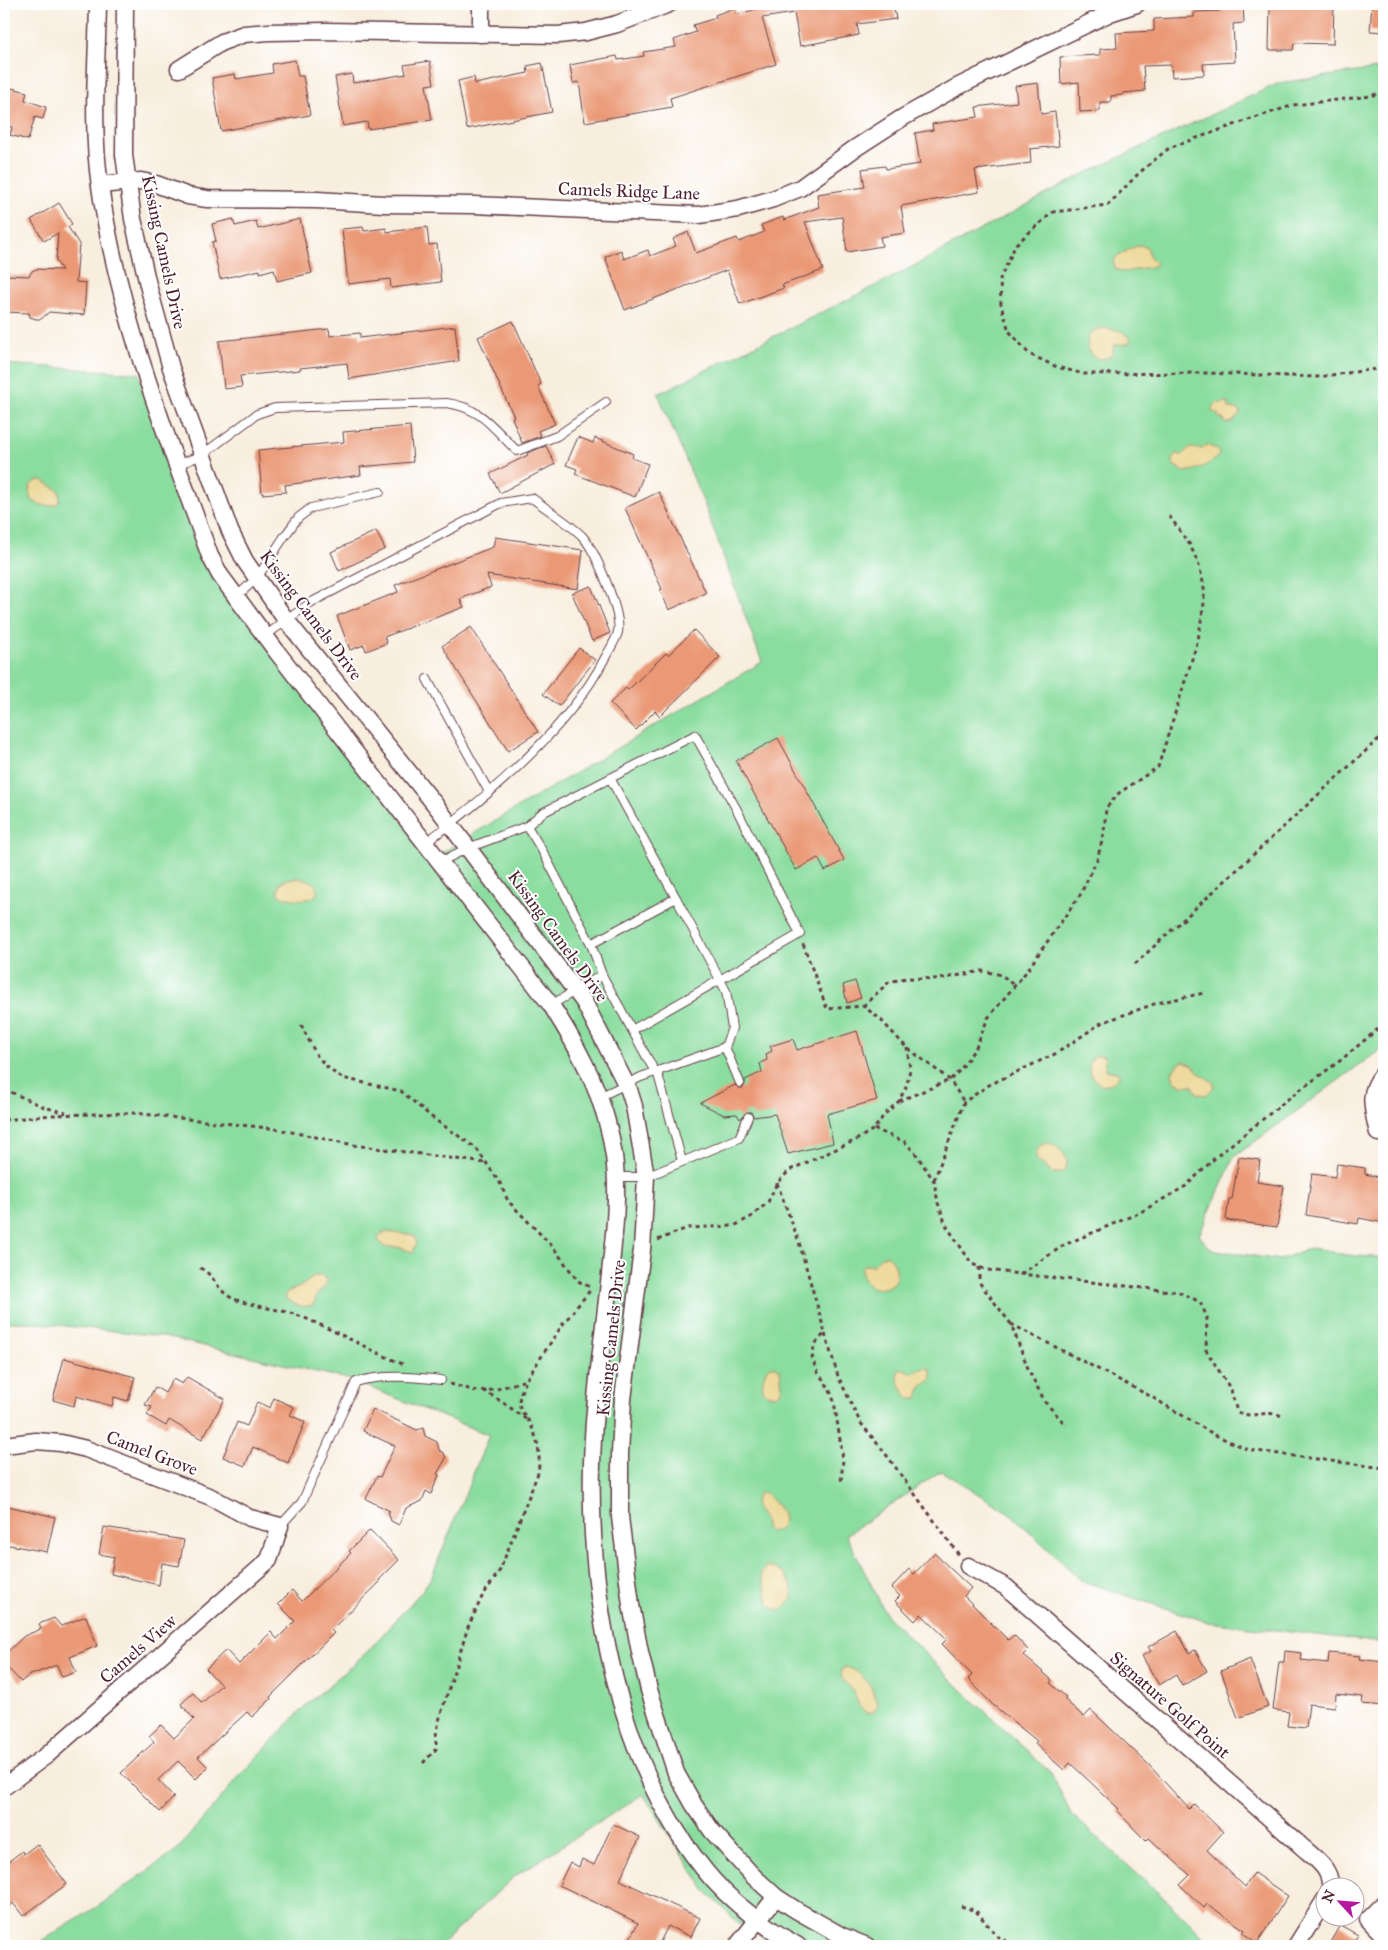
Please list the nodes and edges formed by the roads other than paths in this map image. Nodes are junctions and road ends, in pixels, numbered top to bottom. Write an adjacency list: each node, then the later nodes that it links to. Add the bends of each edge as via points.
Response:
1 (98, 4): 9 (street, Kissing Camels Drive, via 95,121)
2 (125, 4): 8 (street, Kissing Camels Drive, via 124,146)
3 (481, 4): 6 (street)
4 (669, 4): 6 (street, via 586,32)
5 (1137, 4): 8 (street, Camels Ridge Lane, via 1110,13 957,87 894,123 800,188 738,209 699,215 317,200 207,199 141,181)
6 (480, 34): 7 (street, via 326,31 244,34 222,42)
7 (179, 69)
8 (127, 183): 9 (street, Camels Ridge Lane); 11 (street, Kissing Camels Drive, via 148,285 171,368)
9 (100, 185): 12 (street, Kissing Camels Drive, via 128,315)
10 (606, 402): 11 (lane, via 557,436 517,451 479,414 464,405 448,402 275,408 258,414)
11 (202, 455): 12 (lane); 14 (street, Kissing Camels Drive, via 230,531)
12 (177, 465): 15 (street, Kissing Camels Drive, via 210,556)
13 (380, 492): 14 (lane, via 311,508 298,518)
14 (256, 578): 15 (lane); 16 (street, Kissing Camels Drive)
15 (236, 597): 17 (street, Kissing Camels Drive)
16 (286, 620): 17 (lane); 20 (lane, via 310,602 502,503 532,498 583,537 598,560 617,614 618,632 598,671 555,730); 21 (street, Kissing Camels Drive)
17 (265, 636): 23 (street, Kissing Camels Drive)
18 (427, 679): 20 (lane)
19 (610, 778): 22 (lane, via 542,813); 26 (lane); 29 (lane, via 695,735 737,810 800,934)
20 (489, 792): 21 (lane)
21 (450, 825): 23 (lane); 24 (street, Kissing Camels Drive)
22 (527, 826): 24 (lane); 27 (lane, via 544,852)
23 (425, 843): 25 (street, Kissing Camels Drive)
24 (468, 848): 25 (lane); 30 (street, Kissing Camels Drive)
25 (440, 862): 31 (street, Kissing Camels Drive)
26 (676, 898): 27 (lane); 29 (lane)
27 (591, 944): 28 (lane)
28 (602, 975): 30 (lane); 32 (lane)
29 (720, 980): 32 (lane); 33 (lane, via 726,991 732,1028)
30 (576, 991): 31 (lane); 37 (street, Kissing Camels Drive)
31 (551, 1005): 38 (street, Kissing Camels Drive, via 580,1055)
32 (632, 1030): 34 (lane)
33 (725, 1047): 34 (lane); 36 (lane)
34 (656, 1072): 37 (lane); 41 (lane)
35 (1384, 1073): 40 (street, via 1373,1090 1372,1102 1378,1133)
36 (740, 1083)
37 (627, 1084): 38 (lane); 43 (street, Kissing Camels Drive)
38 (598, 1097): 42 (street, Kissing Camels Drive, via 614,1154)
39 (748, 1117): 41 (lane, via 739,1138)
40 (1384, 1133)
41 (682, 1161): 43 (lane)
42 (616, 1177): 43 (lane); 53 (street, Kissing Camels Drive, via 610,1276 593,1434 591,1502 598,1590 608,1646 626,1717 645,1772 667,1816 714,1881)
43 (646, 1177): 50 (street, Kissing Camels Drive, via 642,1250 620,1453 620,1518 631,1606 640,1652 676,1773 712,1831)
44 (441, 1380): 46 (lane, via 401,1376 356,1382 302,1502)
45 (4, 1445): 46 (street, Camel Grove, via 36,1441 86,1449 210,1497 250,1518)
46 (280, 1526): 48 (street, Camels View, via 269,1560 47,1755)
47 (968, 1566): 49 (street, Signature Golf Point, via 1006,1587 1300,1845 1328,1872)
48 (4, 1787)
49 (1329, 1878)
50 (776, 1897): 53 (street); 57 (street, Kissing Camels Drive, via 842,1936)
51 (1384, 1903): 54 (street, via 1368,1919)
52 (1316, 1914): 58 (street)
53 (757, 1920): 55 (street); 56 (street, Kissing Camels Drive)
54 (1384, 1936)
55 (737, 1946)
56 (798, 1946)
57 (867, 1946)
58 (1296, 1946)

